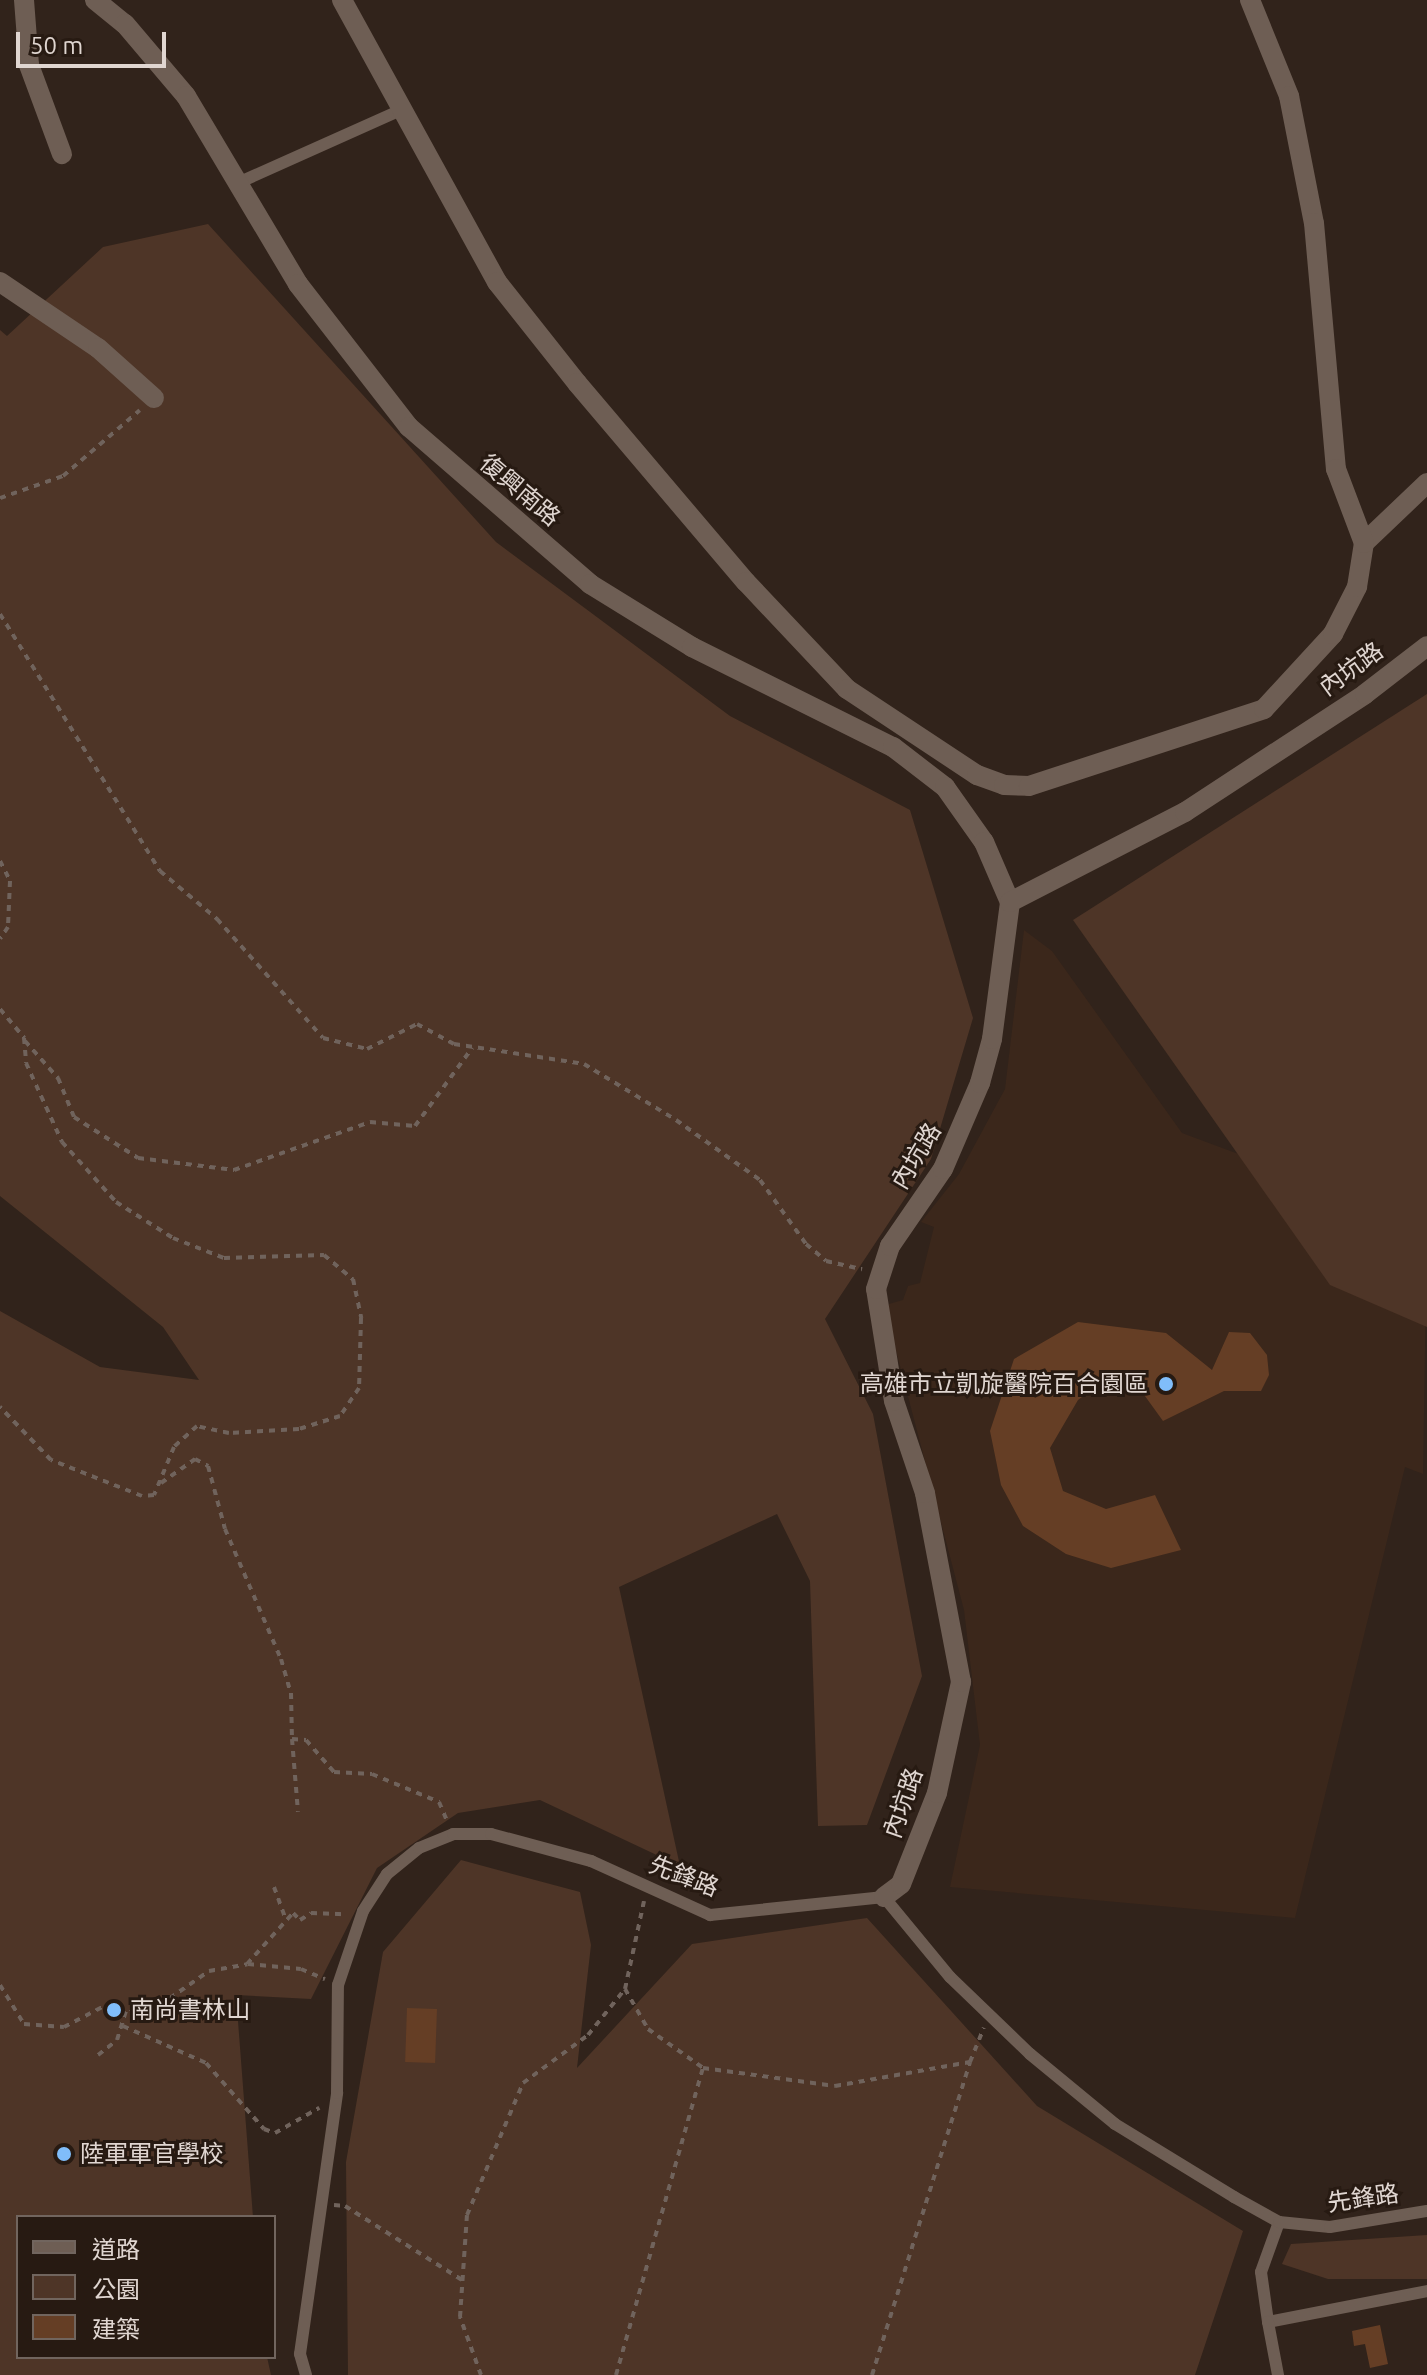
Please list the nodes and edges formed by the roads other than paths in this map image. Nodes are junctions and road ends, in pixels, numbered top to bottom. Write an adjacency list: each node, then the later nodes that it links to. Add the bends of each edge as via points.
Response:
1 (24, 0): 6 (street, via 29,65)
2 (95, 0): 7 (street, 復興南路, via 125,24 186,96)
3 (342, 0): 5 (street)
4 (1250, 0): 11 (street, via 1289,96 1314,223 1336,469)
5 (401, 110): 7 (lane); 11 (street, via 497,282 746,582 847,689 977,775 1004,785 1029,786 1264,709 1333,634 1357,587)
6 (62, 154)
7 (240, 182): 13 (street, 復興南路, via 298,284 409,427 590,584 692,647 893,747 945,787 984,842)
8 (0, 282): 9 (street, via 98,348)
9 (154, 398)
10 (1427, 483): 11 (street)
11 (1364, 543)
12 (1427, 646): 13 (street, 內坑路, via 1365,694 1185,812)
13 (1010, 902): 14 (street, 內坑路, via 992,1039 980,1083 959,1139 890,1246 876,1289 894,1401 925,1493 961,1682 937,1793 901,1884)
14 (884, 1897): 16 (lane, 先鋒路, via 989,2014 1115,2124); 19 (lane, 先鋒路, via 710,1915 591,1861 491,1834 453,1834 419,1848 387,1874 363,1911 338,1985 337,2093 300,2354)
15 (1427, 2211): 16 (lane, 先鋒路, via 1330,2227)
16 (1279, 2222): 18 (lane, via 1261,2272)
17 (1427, 2291): 18 (lane)
18 (1268, 2322): 20 (lane)
19 (306, 2375)
20 (1278, 2375)

